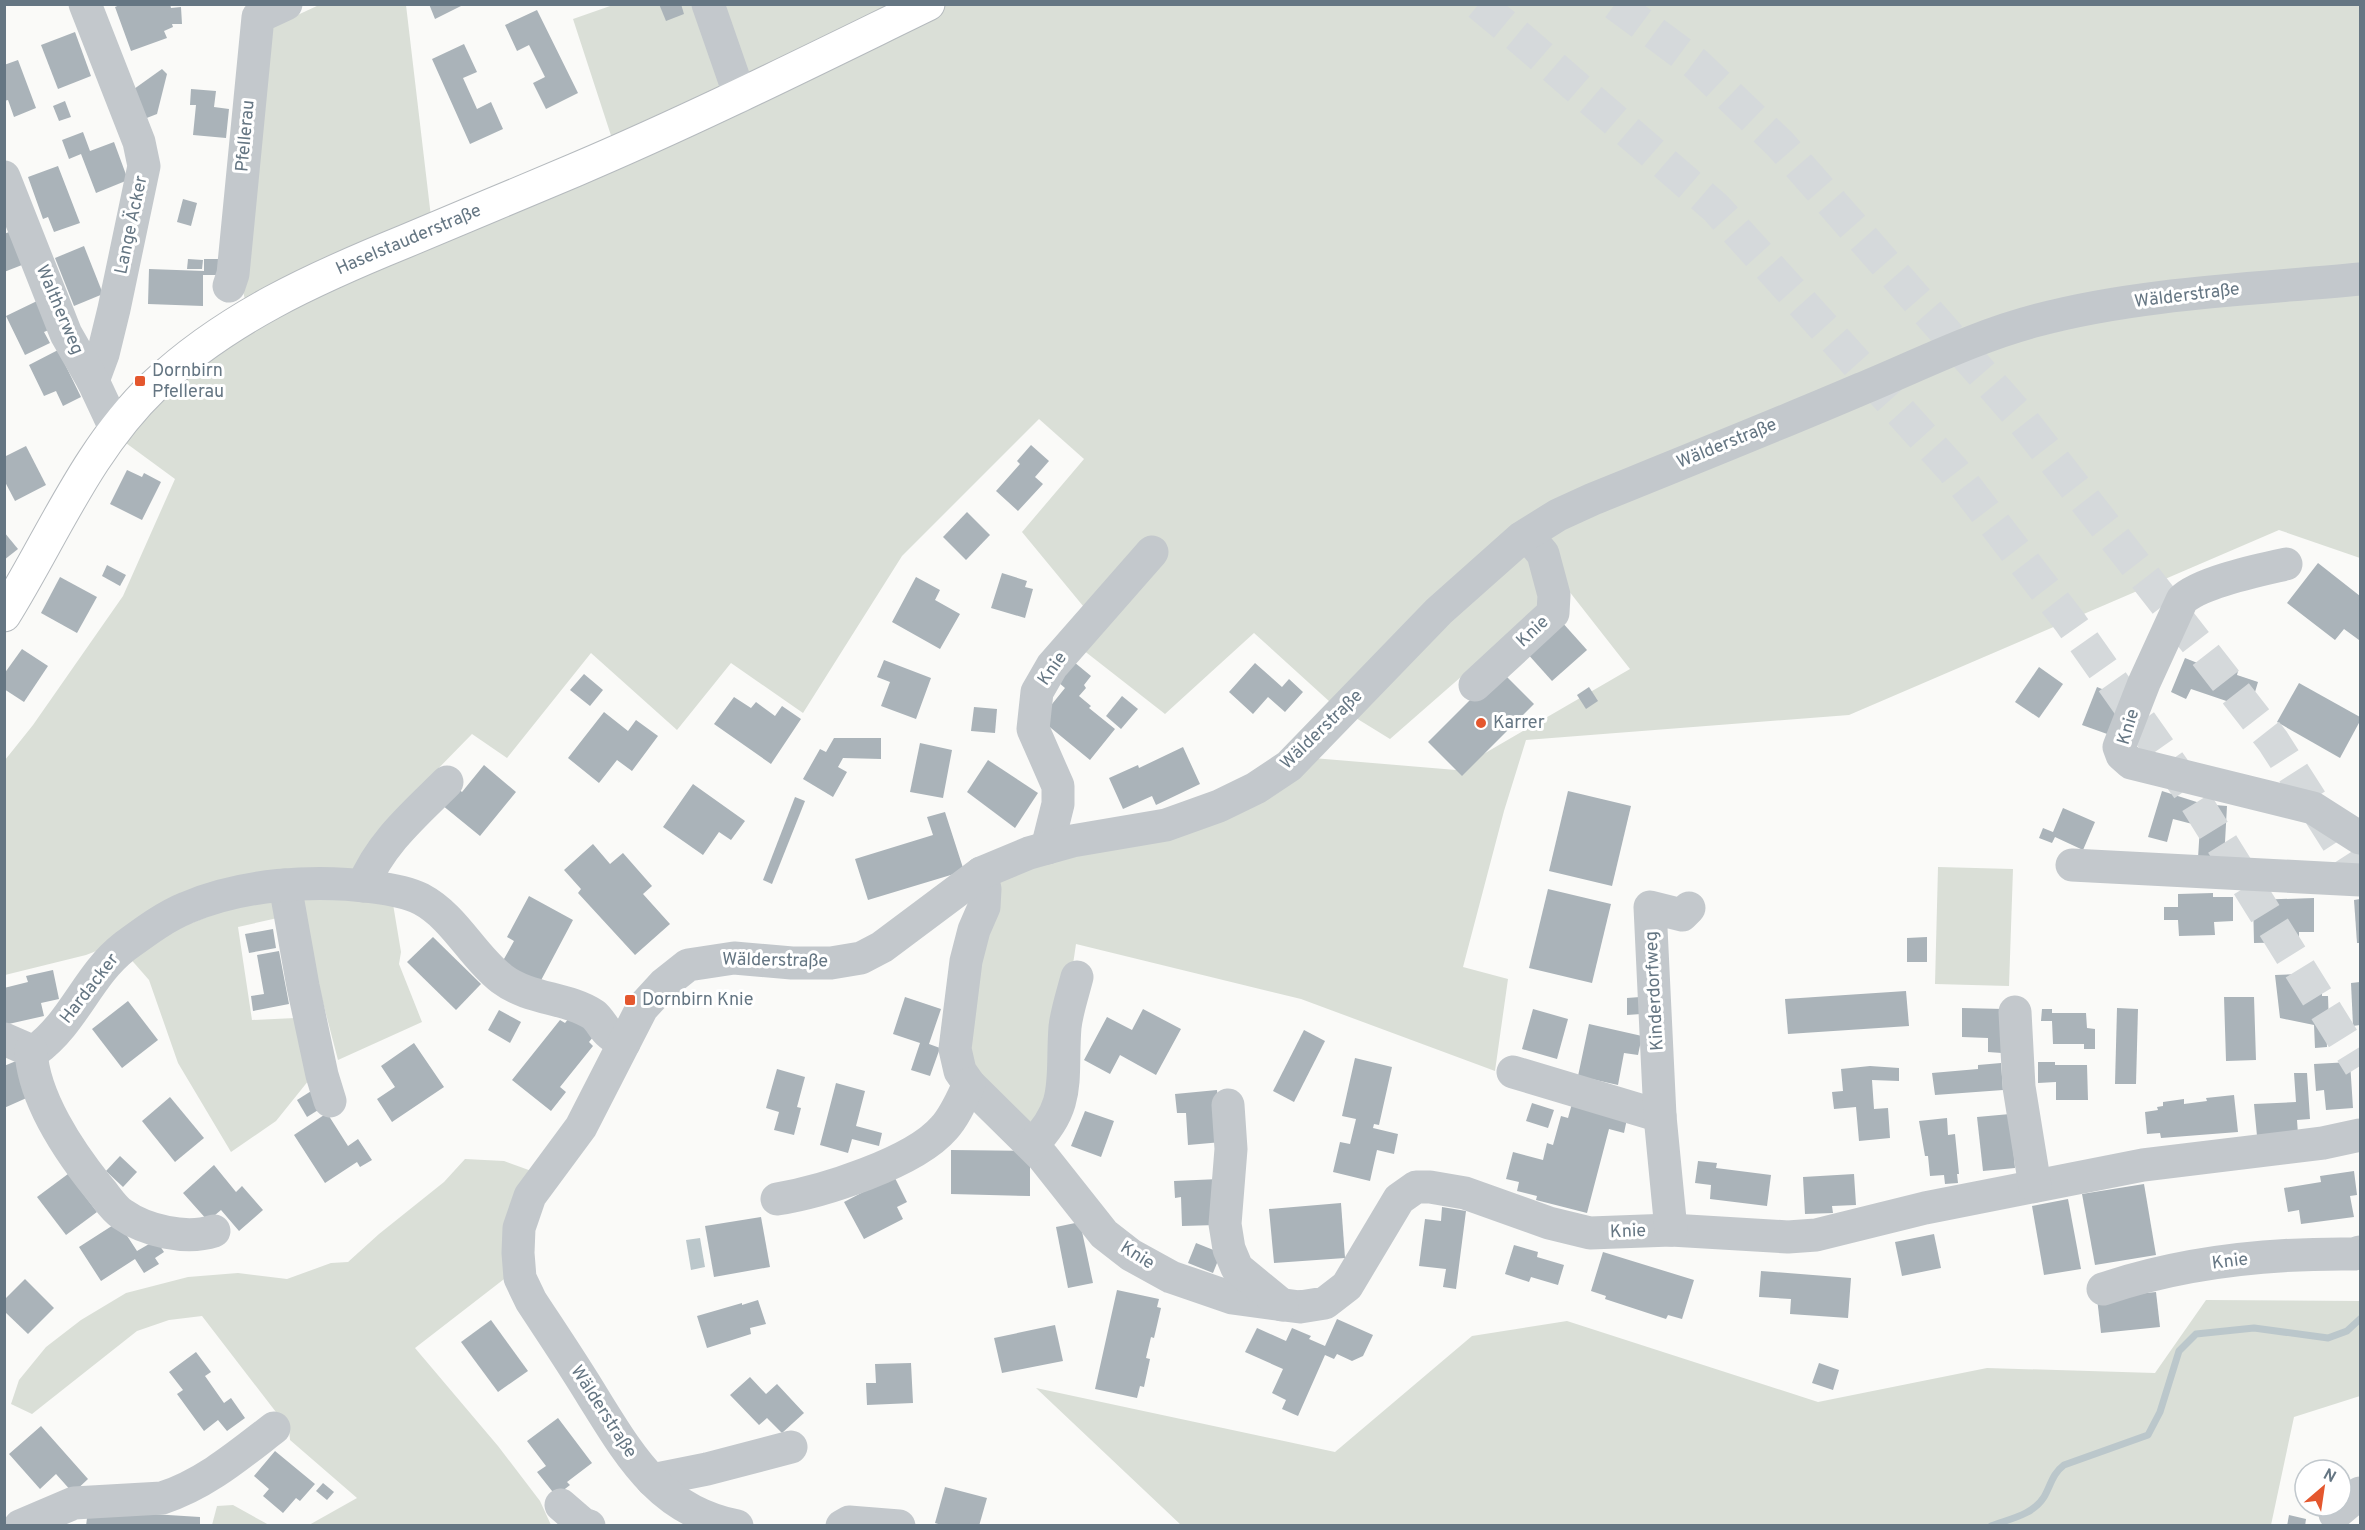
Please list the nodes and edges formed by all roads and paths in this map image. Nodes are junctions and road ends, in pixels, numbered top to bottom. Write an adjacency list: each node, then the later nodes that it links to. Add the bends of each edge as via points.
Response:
1 (86, 4): 9 (street, Lange Äcker, via 139,142 144,166 114,309)
2 (286, 4): 8 (street, Pfellerau, via 258,17)
3 (708, 4): 5 (street)
4 (928, 4): 5 (main road, Haselstauderstraße)
5 (740, 96): 10 (main road, Haselstauderstraße, via 577,170 313,280 242,318 186,358)
6 (6, 185): 9 (street, Waltherweg, via 66,334)
7 (2361, 279): 11 (street, Wälderstraße, via 2182,296 2037,320 1973,341 1593,499)
8 (229, 285)
9 (93, 381): 10 (street, Waltherweg)
10 (115, 428): 14 (main road, Haselstauderstraße, via 71,496)
11 (1527, 535): 15 (street, Knie, via 1543,554 1554,595 1553,613); 18 (street, Wälderstraße, via 1439,611 1289,766 1256,788 1166,825)
12 (1152, 552): 18 (street, Knie, via 1052,666 1037,692 1033,729 1058,786 1058,804)
13 (2286, 564): 17 (street, Knie, via 2190,592 2182,600 2119,747 2131,763 2313,808)
14 (4, 615)
15 (1475, 685)
16 (447, 782): 23 (street, via 395,834 373,864)
17 (2361, 838)
18 (1047, 848): 20 (street, Wälderstraße)
19 (2072, 865): 21 (street)
20 (981, 873): 27 (street, Wälderstraße, via 882,947 861,958 831,963 734,958 688,965 642,1008); 30 (street, Knie, via 984,907 966,961 956,1049 960,1071)
21 (2361, 880)
22 (285, 885): 23 (street, Hardacker, via 314,882); 28 (street, Hardacker, via 219,897 185,908 151,928 109,961 58,1030 36,1050); 31 (street)
23 (363, 886): 27 (street, Hardacker, via 395,890 421,899 437,910 502,979 527,993 595,1016)
24 (1689, 908): 33 (street, Kinderdorfweg, via 1682,915 1650,908)
25 (1077, 977): 35 (street, via 1065,1026 1064,1086 1051,1124)
26 (2015, 1012): 36 (street, via 2019,1087)
27 (624, 1043): 45 (street, Wälderstraße, via 581,1127 530,1197 519,1228 518,1253 520,1278 531,1301 620,1441)
28 (18, 1044): 39 (street, Hardacker, via 75,1158 120,1213 139,1224 180,1233 202,1235)
29 (1512, 1072): 33 (street)
30 (969, 1084): 35 (street, Knie); 37 (street, via 946,1126 915,1153 825,1187)
31 (330, 1101)
32 (1228, 1105): 42 (street, via 1231,1149 1225,1224 1229,1249 1237,1268)
33 (1660, 1116): 38 (street, Kinderdorfweg)
34 (2361, 1135): 36 (street, Knie, via 2143,1165)
35 (1032, 1146): 42 (street, Knie, via 1084,1211 1131,1255 1171,1277 1232,1298)
36 (2035, 1186): 38 (street, Knie, via 1816,1235 1746,1237)
37 (777, 1199)
38 (1671, 1230): 42 (street, Knie, via 1590,1233 1465,1193 1416,1187 1399,1200 1347,1286 1325,1303)
39 (214, 1231)
40 (2361, 1252): 41 (street, Knie, via 2186,1267)
41 (2103, 1289)
42 (1282, 1305)
43 (274, 1428): 48 (street, via 216,1472 174,1494 74,1503)
44 (791, 1447): 45 (street)
45 (652, 1480): 47 (street, Wälderstraße, via 684,1508)
46 (561, 1505): 49 (street)
47 (692, 1521): 50 (street, Wälderstraße)
48 (20, 1526)
49 (589, 1526)
50 (737, 1526)
51 (842, 1526): 52 (street, via 849,1522)
52 (899, 1526)

